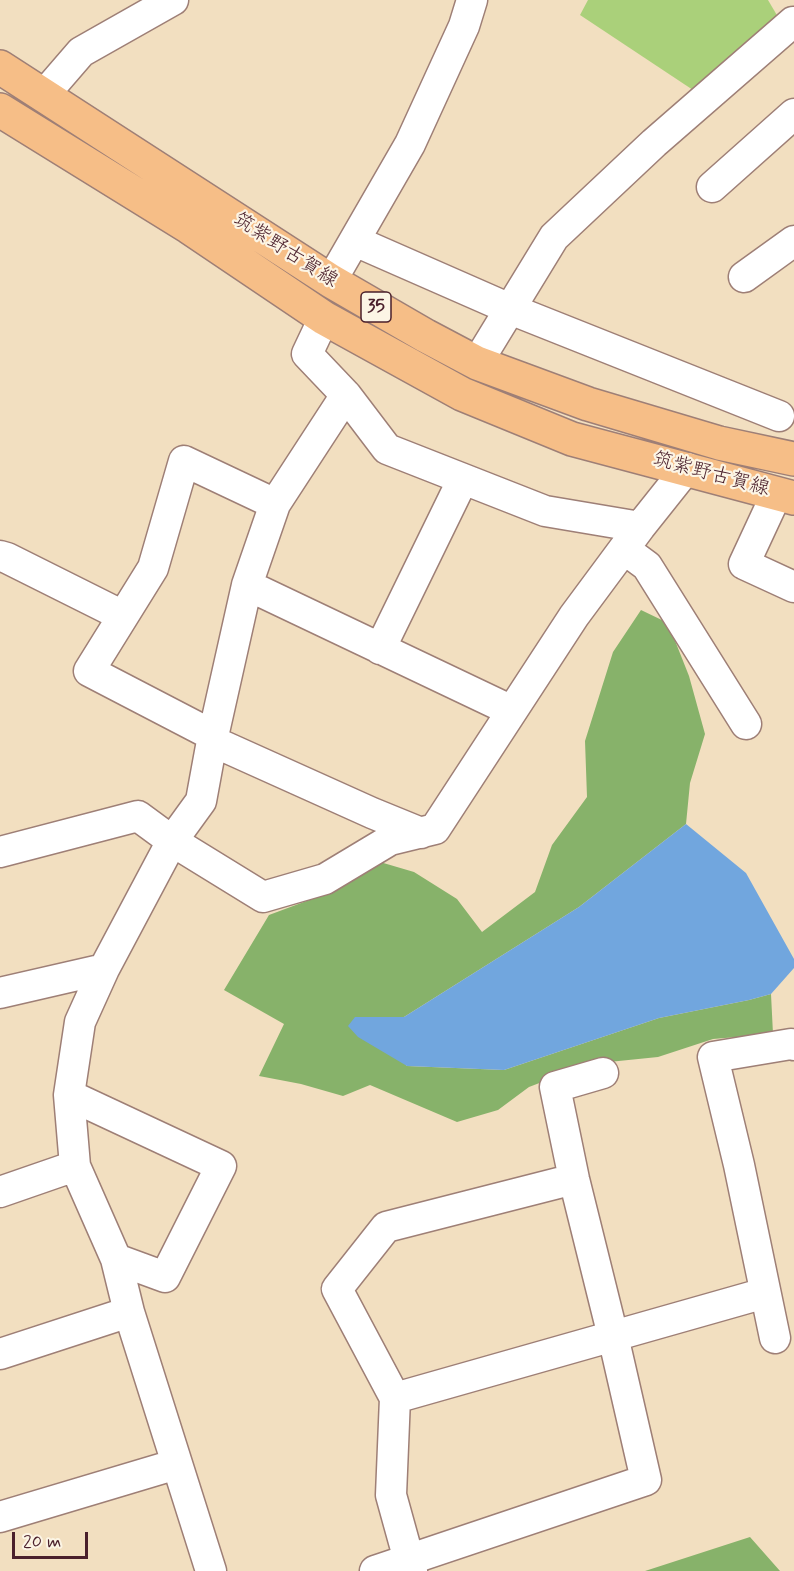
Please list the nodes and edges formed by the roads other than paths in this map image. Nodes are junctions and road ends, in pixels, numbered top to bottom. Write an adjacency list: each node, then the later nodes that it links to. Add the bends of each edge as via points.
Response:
1 (173, 0): 5 (street, via 81,52)
2 (472, 0): 9 (street, via 410,144)
3 (789, 15): 13 (street, via 554,237)
4 (0, 67): 5 (main road, 筑紫野古賀線 / 35)
5 (43, 96): 12 (main road, 筑紫野古賀線 / 35)
6 (0, 110): 14 (main road, 筑紫野古賀線 / 35, via 189,227)
7 (794, 114): 8 (street)
8 (712, 186)
9 (355, 241): 12 (street); 13 (street)
10 (794, 241): 11 (street)
11 (744, 277)
12 (331, 281): 15 (main road, 筑紫野古賀線 / 35)
13 (510, 309): 15 (street); 17 (street)
14 (324, 318): 16 (street, via 307,354); 19 (main road, 筑紫野古賀線 / 35, via 462,394 573,439)
15 (477, 363): 18 (main road, 筑紫野古賀線 / 35, via 588,404 719,443)
16 (346, 394): 20 (street, via 387,449); 22 (street)
17 (779, 416)
18 (794, 459)
19 (687, 468): 21 (main road, 筑紫野古賀線 / 35); 23 (street)
20 (463, 479): 23 (street, via 545,511); 28 (street)
21 (785, 495): 26 (street, via 744,564)
22 (275, 504): 25 (street); 27 (street, via 184,462 153,568)
23 (632, 538): 29 (street, via 574,616); 30 (street)
24 (0, 556): 27 (street)
25 (247, 585): 28 (street); 31 (street)
26 (794, 587)
27 (123, 616): 31 (street, via 89,671)
28 (380, 649): 29 (street)
29 (512, 711): 32 (street, via 435,829)
30 (746, 724)
31 (213, 738): 32 (street); 33 (street, via 201,801)
32 (421, 833): 33 (street, via 390,840 325,879 263,897)
33 (172, 841): 34 (street, via 138,816); 35 (street)
34 (0, 852)
35 (104, 969): 36 (street); 39 (street, via 80,1022)
36 (0, 993)
37 (794, 1045): 44 (street, via 713,1057)
38 (603, 1073): 41 (street, via 555,1087)
39 (69, 1095): 40 (street); 43 (street, via 221,1166 165,1277)
40 (75, 1166): 42 (street); 43 (street)
41 (574, 1179): 46 (street); 49 (street, via 386,1227 337,1289)
42 (0, 1192)
43 (116, 1259): 45 (street)
44 (765, 1293): 46 (street); 47 (street)
45 (129, 1312): 48 (street); 50 (street)
46 (613, 1336): 49 (street); 52 (street, via 646,1480)
47 (775, 1338)
48 (0, 1354)
49 (395, 1398): 52 (street, via 391,1495)
50 (177, 1464): 51 (street); 53 (street)
51 (0, 1517)
52 (411, 1565): 54 (street)
53 (211, 1571)
54 (375, 1571)

